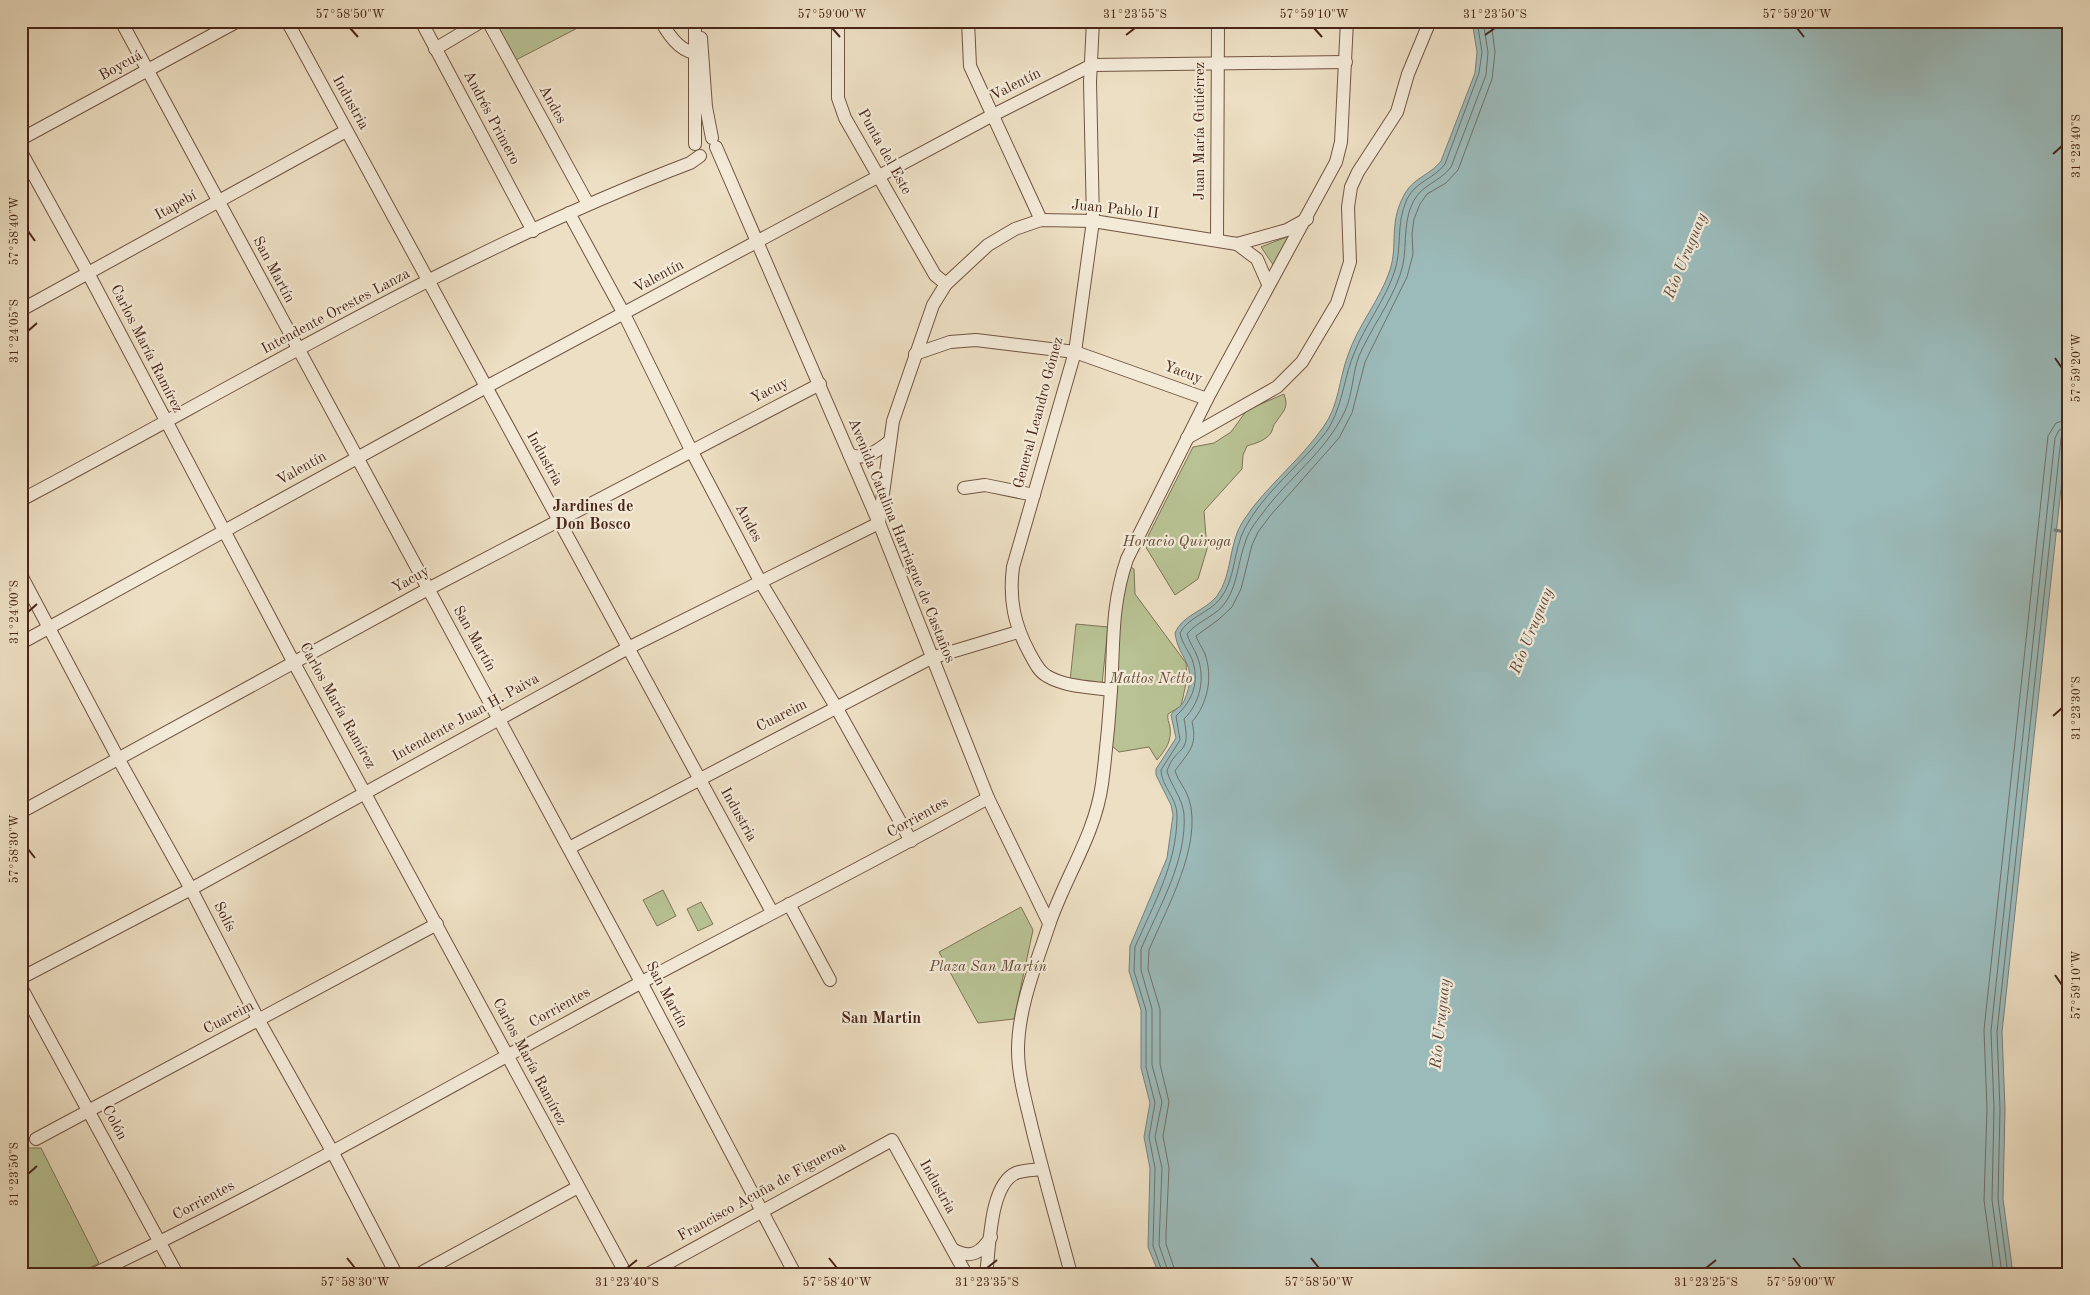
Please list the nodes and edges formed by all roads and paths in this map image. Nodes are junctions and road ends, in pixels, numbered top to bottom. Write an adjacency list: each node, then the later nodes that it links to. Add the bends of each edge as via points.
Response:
1 (121, 21): 21 (street, San Martín)
2 (238, 21): 21 (street, Boycuá)
3 (287, 21): 23 (street, Industria)
4 (421, 21): 16 (street, Andrés Primero)
5 (482, 21): 16 (street)
6 (488, 21): 31 (street, Andes)
7 (661, 21): 17 (street, via 668,35)
8 (695, 21): 17 (street, Avenida Catalina Harriague de Castaños)
9 (701, 21): 17 (street, Avenida Catalina Harriague de Castaños)
10 (838, 21): 29 (street, Punta del Este, via 838,98 845,118)
11 (968, 21): 22 (street, via 970,66)
12 (1093, 21): 20 (street, General Leandro Gómez)
13 (1218, 21): 19 (street, Juan María Gutiérrez)
14 (1348, 21): 18 (street)
15 (1430, 21): 53 (street, via 1408,74 1397,112 1350,188 1350,262 1337,303 1302,362 1277,387)
16 (436, 48): 36 (street, Andrés Primero)
17 (698, 54): 25 (street, Avenida Catalina Harriague de Castaños); 26 (street, Avenida Catalina Harriague de Castaños)
18 (1346, 62): 19 (street, Valentín); 33 (street, via 1341,142 1336,162)
19 (1216, 63): 20 (street, Valentín); 37 (street, Juan María Gutiérrez)
20 (1092, 65): 22 (street, Valentín); 35 (street, General Leandro Gómez)
21 (147, 70): 24 (street, Boycuá); 30 (street, San Martín)
22 (991, 116): 29 (street, Valentín); 34 (street)
23 (346, 131): 30 (street, Itapebí); 41 (street, Industria)
24 (21, 139)
25 (714, 142): 26 (street, via 713,153); 26 (street, via 702,136); 28 (street, Avenida Catalina Harriague de Castaños)
26 (699, 151): 28 (street); 31 (street, Intendente Orestes Lanza, via 674,168)
27 (21, 152): 40 (street, Carlos María Ramírez)
28 (724, 170): 38 (street, Avenida Catalina Harriague de Castaños)
29 (878, 176): 38 (street, Valentín); 42 (street, Punta del Este, via 935,276)
30 (217, 201): 40 (street, Itapebí); 46 (street, San Martín)
31 (588, 204): 32 (street, Intendente Orestes Lanza)
32 (569, 213): 36 (street, Intendente Orestes Lanza); 45 (street, Andes)
33 (1307, 218): 39 (street, Juan Pablo II, via 1287,230); 43 (street)
34 (1041, 220): 35 (street, Juan Pablo II); 42 (street, Juan Pablo II, via 1015,229 988,244)
35 (1093, 221): 37 (street, Juan Pablo II); 47 (street, General Leandro Gómez)
36 (533, 231): 41 (street, Intendente Orestes Lanza)
37 (1217, 240): 39 (street, Juan Pablo II)
38 (756, 244): 45 (street, Valentín); 49 (street, Avenida Catalina Harriague de Castaños)
39 (1236, 244): 43 (street, via 1257,259)
40 (88, 273): 44 (street, Itapebí); 52 (street, Carlos María Ramírez)
41 (429, 282): 46 (street, Intendente Orestes Lanza); 50 (street, Industria)
42 (946, 284): 48 (street, Juan Pablo II, via 933,305)
43 (1268, 284): 51 (street)
44 (21, 310)
45 (624, 314): 50 (street, Valentín); 55 (street, Andes)
46 (297, 348): 52 (street, Intendente Orestes Lanza); 57 (street, San Martín)
47 (1075, 352): 48 (street, Yacuy, via 976,340 950,342); 51 (street, Yacuy); 59 (street, General Leandro Gómez)
48 (915, 354): 54 (street, Juan Pablo II, via 893,421)
49 (820, 384): 55 (street, Yacuy); 56 (street, Avenida Catalina Harriague de Castaños)
50 (486, 387): 57 (street, Valentín); 61 (street, Industria)
51 (1207, 399): 53 (street)
52 (166, 423): 60 (street, Intendente Orestes Lanza); 63 (street, Carlos María Ramírez)
53 (1187, 438): 73 (street, via 1118,585 1113,614)
54 (890, 441): 56 (street, via 865,456); 62 (street, Juan Pablo II)
55 (691, 450): 61 (street, Yacuy); 65 (street, Andes)
56 (849, 454): 62 (street, Avenida Catalina Harriague de Castaños)
57 (356, 457): 63 (street, Valentín); 66 (street, San Martín)
58 (964, 488): 59 (street, via 985,485)
59 (1034, 495): 68 (street, General Leandro Gómez, via 1013,567 1010,589)
60 (21, 500)
61 (558, 520): 66 (street, Yacuy); 70 (street, Industria)
62 (879, 524): 65 (street, Intendente Juan H. Paiva); 71 (street, Avenida Catalina Harriague de Castaños)
63 (225, 531): 67 (street, Valentín); 72 (street, Carlos María Ramírez)
64 (21, 575): 67 (street, Solís)
65 (760, 581): 70 (street, Intendente Juan H. Paiva); 74 (street, Andes)
66 (428, 590): 72 (street, Yacuy); 75 (street, San Martín)
67 (50, 628): 69 (street, Valentín); 76 (street, Solís)
68 (1018, 632): 71 (street, Cuareim); 73 (street, General Leandro Gómez, via 1036,666 1046,676 1059,682)
69 (21, 643)
70 (628, 648): 75 (street, Intendente Juan H. Paiva); 77 (street, Industria)
71 (931, 658): 74 (street, Cuareim); 79 (street, Avenida Catalina Harriague de Castaños)
72 (294, 663): 76 (street, Yacuy); 78 (street, Carlos María Ramírez)
73 (1111, 690): 86 (street, via 1096,814)
74 (836, 707): 77 (street, Cuareim); 81 (street, Andes)
75 (498, 718): 78 (street, Intendente Juan H. Paiva); 82 (street, San Martín)
76 (119, 760): 80 (street, Yacuy); 83 (street, Solís)
77 (699, 778): 82 (street, Cuareim); 85 (street, Industria)
78 (367, 793): 83 (street, Intendente Juan H. Paiva); 87 (street, Carlos María Ramírez)
79 (988, 798): 81 (street, Corrientes); 86 (street, Avenida Catalina Harriague de Castaños)
80 (21, 812)
81 (910, 841): 84 (street, Corrientes)
82 (569, 848): 90 (street, San Martín)
83 (191, 889): 88 (street, Intendente Juan H. Paiva); 92 (street, Solís)
84 (789, 904): 85 (street, Corrientes); 89 (street)
85 (772, 912): 90 (street, Corrientes)
86 (1050, 923): 98 (street, via 1026,999 1018,1049 1020,1078)
87 (437, 924): 92 (street, Cuareim); 93 (street, Carlos María Ramírez)
88 (21, 978)
89 (830, 980)
90 (641, 982): 93 (street, Corrientes); 100 (street, San Martín)
91 (21, 987): 94 (street, Colón)
92 (259, 1021): 94 (street, Cuareim); 97 (street, Solís)
93 (506, 1056): 97 (street, Corrientes); 99 (street, Carlos María Ramírez)
94 (89, 1110): 95 (street, Cuareim); 102 (street, Colón)
95 (36, 1139)
96 (892, 1140): 100 (street, Francisco Acuña de Figueroa); 103 (street, Industria)
97 (332, 1151): 102 (street, Corrientes); 106 (street, Solís)
98 (1042, 1169): 101 (street, via 1016,1173 1004,1182 997,1197); 113 (street)
99 (578, 1187): 107 (street); 108 (street, Carlos María Ramírez)
100 (761, 1211): 109 (street, Francisco Acuña de Figueroa); 110 (street, San Martín)
101 (991, 1237): 103 (street, via 975,1254 963,1255); 112 (street)
102 (159, 1243): 104 (street, Corrientes); 105 (street, Colón)
103 (954, 1250): 111 (street, Industria)
104 (94, 1274)
105 (177, 1274)
106 (396, 1274)
107 (419, 1274)
108 (626, 1274)
109 (648, 1274)
110 (795, 1274)
111 (966, 1274)
112 (986, 1274)
113 (1072, 1274)

